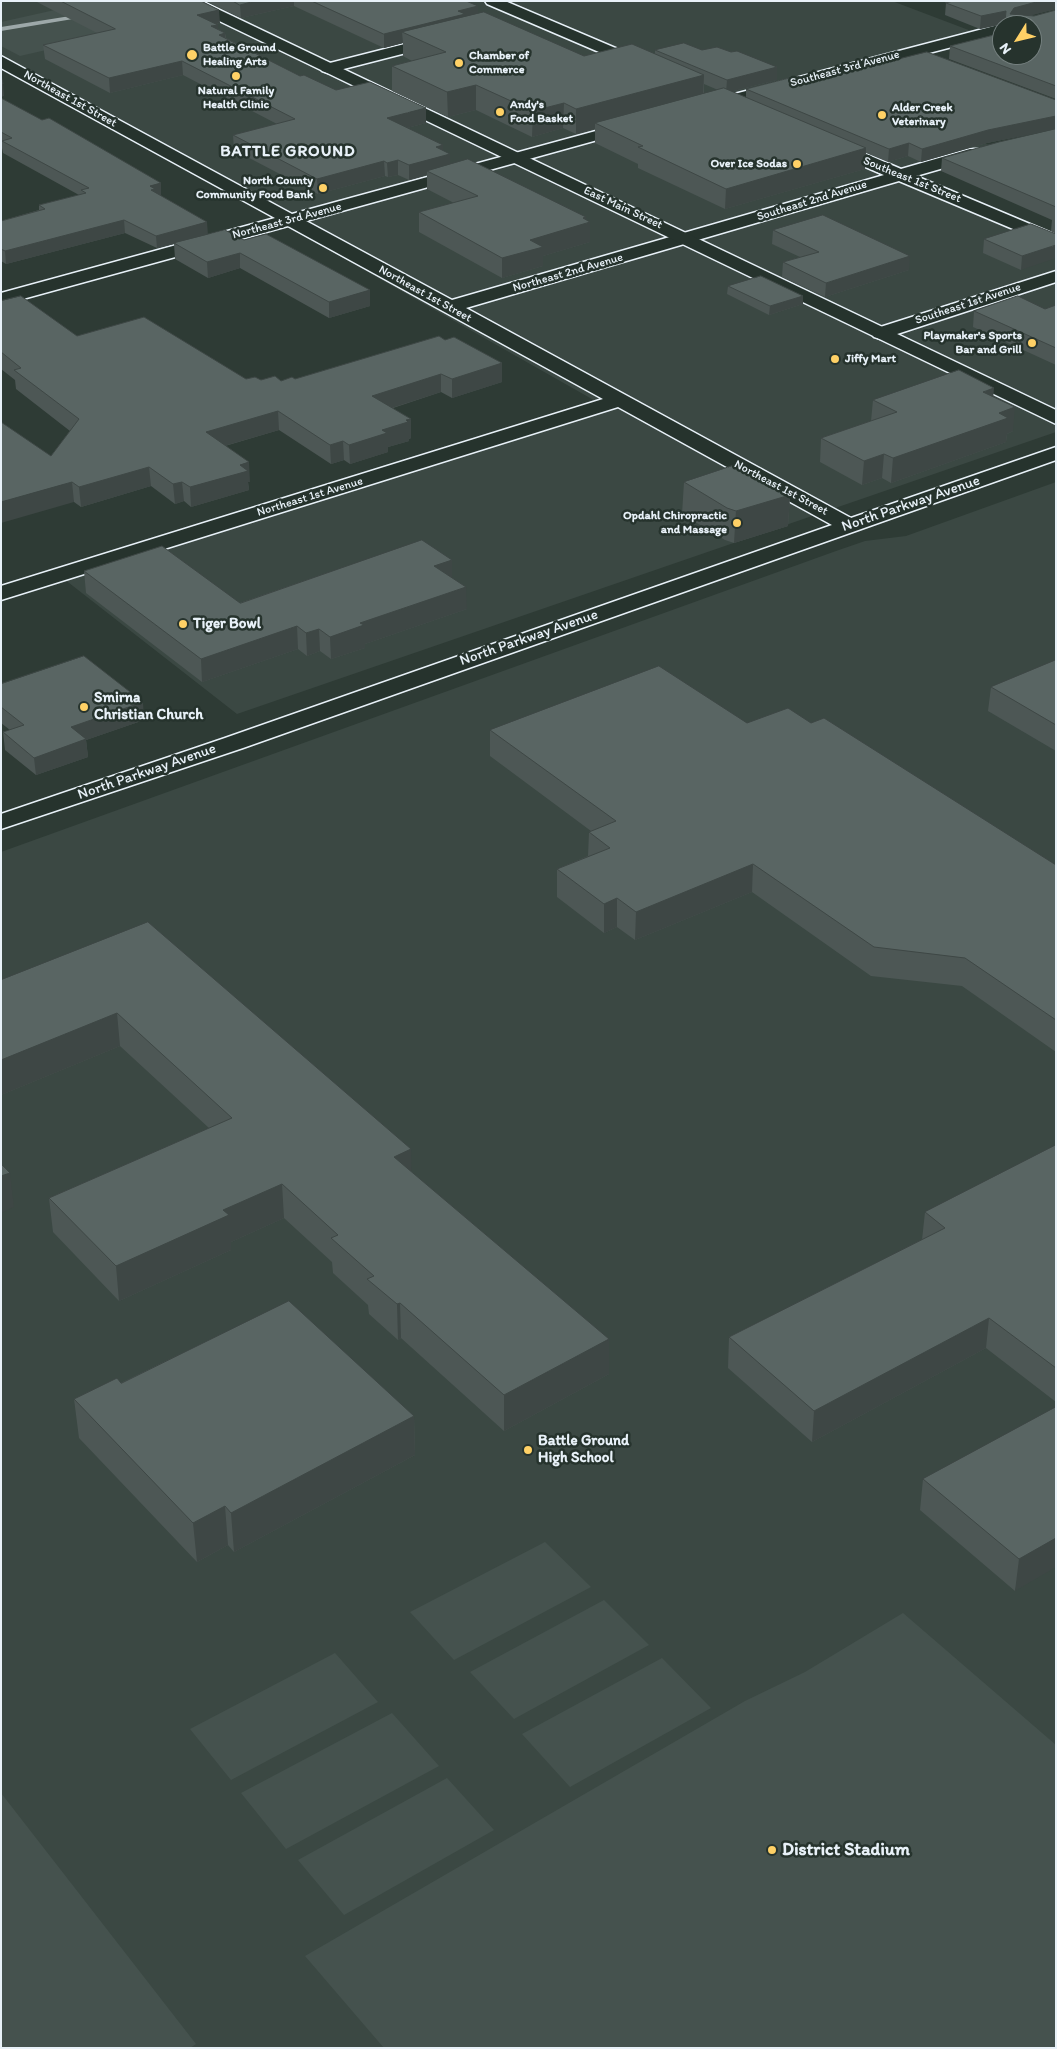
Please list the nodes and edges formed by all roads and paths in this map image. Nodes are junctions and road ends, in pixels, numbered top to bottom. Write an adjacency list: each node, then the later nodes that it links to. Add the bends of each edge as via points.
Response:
1 (189, 1): 10 (street, East Main Street)
2 (492, 1): 3 (street)
3 (531, 18): 4 (street); 11 (street)
4 (502, 25)
5 (992, 32): 7 (street, Southeast 3rd Avenue)
6 (454, 37): 10 (street)
7 (912, 52): 9 (street); 13 (street, Southeast 3rd Avenue)
8 (1, 61): 21 (street, Northeast 1st Street)
9 (939, 62)
10 (328, 68): 19 (street, East Main Street)
11 (652, 69)
12 (707, 93): 13 (street)
13 (726, 100): 14 (street, Southeast 3rd Avenue); 15 (street)
14 (688, 111)
15 (753, 112)
16 (649, 121): 19 (street)
17 (815, 139): 20 (street, Southeast 1st Street)
18 (993, 149): 20 (street, Southeast 2nd Avenue)
19 (515, 157): 21 (street, Northeast 3rd Avenue); 22 (street, East Main Street)
20 (902, 175): 22 (street, Southeast 2nd Avenue); 23 (street, Southeast 1st Street)
21 (290, 220): 25 (street, Northeast 3rd Avenue); 26 (street, Northeast 1st Street)
22 (685, 239): 26 (street, Northeast 2nd Avenue); 27 (street, East Main Street)
23 (1056, 242)
24 (1056, 276): 27 (street, Southeast 1st Avenue)
25 (1, 298)
26 (450, 307): 28 (street, Northeast 1st Street)
27 (881, 332): 29 (street, East Main Street)
28 (619, 400): 31 (street, Northeast 1st Street); 32 (street, Northeast 1st Avenue)
29 (1056, 418)
30 (1056, 453): 31 (street, North Parkway Avenue)
31 (850, 526): 33 (street, North Parkway Avenue)
32 (1, 593)
33 (1, 822)

